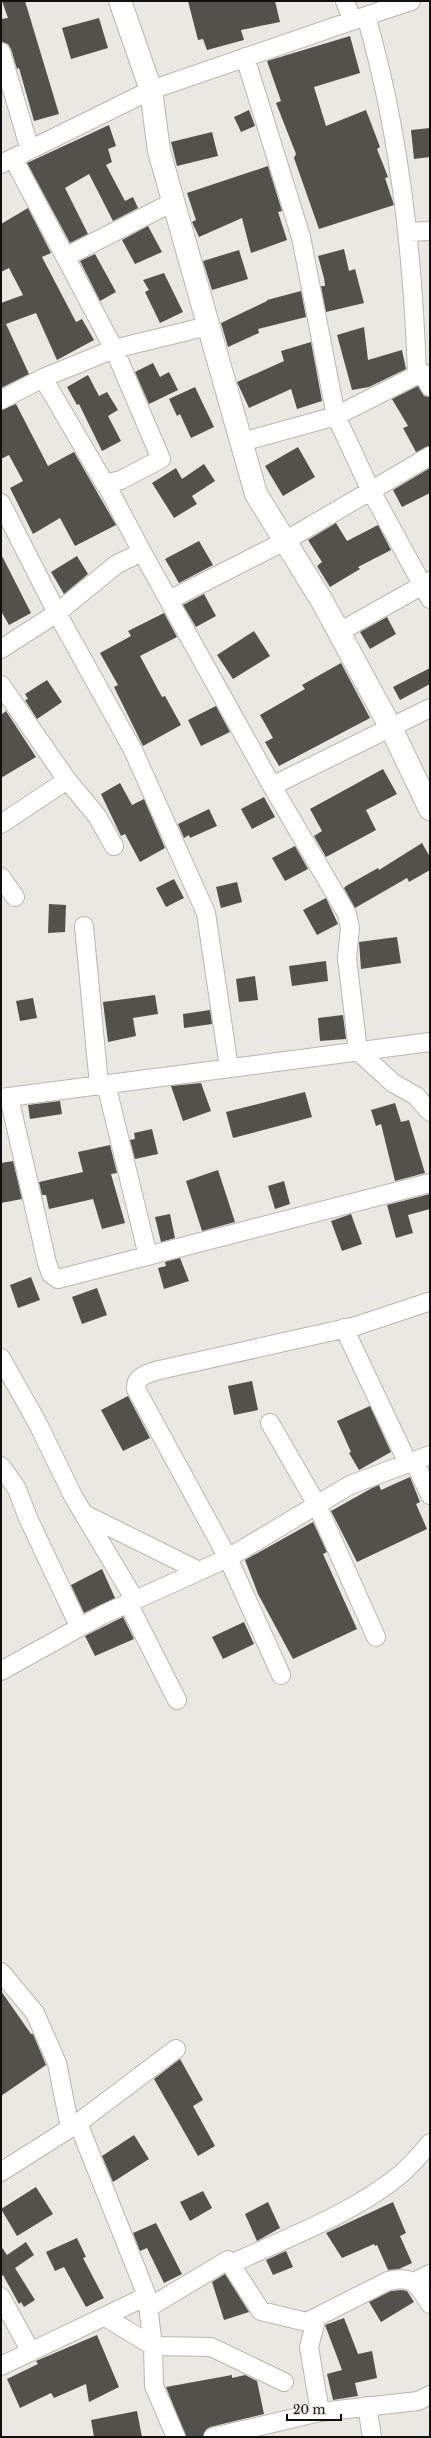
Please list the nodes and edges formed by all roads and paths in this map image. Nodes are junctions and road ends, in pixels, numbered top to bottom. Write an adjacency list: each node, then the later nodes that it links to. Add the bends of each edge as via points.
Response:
1 (120, 1): 7 (street)
2 (345, 1): 4 (street)
3 (412, 1): 4 (street)
4 (359, 18): 6 (street); 12 (street, via 380,63 407,213)
5 (1, 52): 8 (street)
6 (245, 57): 7 (street); 19 (street, via 301,237)
7 (151, 90): 8 (street); 10 (street, via 159,151)
8 (30, 150): 9 (street)
9 (7, 161): 13 (street)
10 (173, 202): 13 (street); 14 (street)
11 (430, 231): 12 (street)
12 (408, 232): 16 (street)
13 (66, 256): 15 (street)
14 (208, 326): 15 (street); 20 (street)
15 (114, 349): 17 (street); 22 (street, via 161,460 121,480)
16 (425, 375): 19 (street)
17 (43, 378): 18 (street); 22 (street)
18 (1, 400)
19 (336, 416): 20 (street); 23 (street)
20 (242, 442): 25 (street, via 256,494)
21 (430, 456): 23 (street)
22 (106, 484): 26 (street)
23 (370, 489): 25 (street); 27 (street)
24 (1, 503): 29 (street)
25 (285, 541): 28 (street); 30 (street)
26 (142, 552): 28 (street); 29 (street, via 117,564)
27 (428, 588): 30 (street)
28 (169, 600): 36 (street)
29 (56, 613): 31 (street); 45 (street, via 133,750 206,912)
30 (339, 632): 34 (street)
31 (1, 649)
32 (1, 684): 35 (street)
33 (430, 708): 34 (street)
34 (391, 728): 36 (street); 37 (street)
35 (67, 780): 38 (street); 39 (street, via 97,816)
36 (272, 786): 44 (street, via 347,914 350,928 347,958)
37 (430, 808)
38 (1, 824)
39 (114, 846)
40 (1, 877): 41 (street)
41 (15, 897)
42 (84, 926): 46 (street)
43 (430, 1042): 44 (street)
44 (358, 1051): 45 (street); 48 (street, via 393,1083 416,1096)
45 (229, 1068): 46 (street)
46 (102, 1084): 47 (street); 50 (street)
47 (5, 1098): 50 (street, via 51,1274 58,1279 67,1278)
48 (430, 1112)
49 (430, 1183): 50 (street)
50 (148, 1256)
51 (428, 1302): 52 (street)
52 (344, 1328): 55 (street); 60 (street, via 156,1371 141,1376 136,1384 140,1396)
53 (1, 1358): 59 (street)
54 (270, 1423): 58 (street)
55 (417, 1460): 57 (street); 58 (street, via 350,1485)
56 (1, 1466): 63 (street, via 17,1489)
57 (430, 1495)
58 (317, 1505): 60 (street); 64 (street)
59 (84, 1514): 61 (street); 62 (street)
60 (228, 1558): 61 (street); 66 (street)
61 (199, 1571): 62 (street)
62 (131, 1602): 63 (street); 67 (street)
63 (79, 1626): 65 (street)
64 (376, 1637)
65 (1, 1671)
66 (281, 1676)
67 (177, 1700)
68 (1, 1972): 70 (street, via 35,2013 57,2063)
69 (176, 2049): 70 (street)
70 (74, 2126): 72 (street); 77 (street)
71 (430, 2143): 73 (street, via 401,2174 376,2192 320,2223)
72 (1, 2172)
73 (231, 2264): 77 (street, via 228,2260); 80 (street, via 261,2312)
74 (430, 2274): 75 (street)
75 (414, 2282): 78 (street); 80 (street, via 402,2278 388,2281)
76 (1, 2297): 82 (street)
77 (147, 2302): 79 (street); 81 (street)
78 (430, 2304)
79 (105, 2316): 81 (street); 82 (street)
80 (307, 2322): 87 (street, via 315,2324 309,2347)
81 (153, 2346): 84 (street, via 211,2347); 88 (street, via 154,2386)
82 (31, 2352): 83 (street)
83 (1, 2366)
84 (284, 2382)
85 (426, 2401): 86 (street)
86 (367, 2406): 87 (street); 90 (street)
87 (320, 2412): 89 (street)
88 (176, 2437)
89 (213, 2437)
90 (372, 2437)

